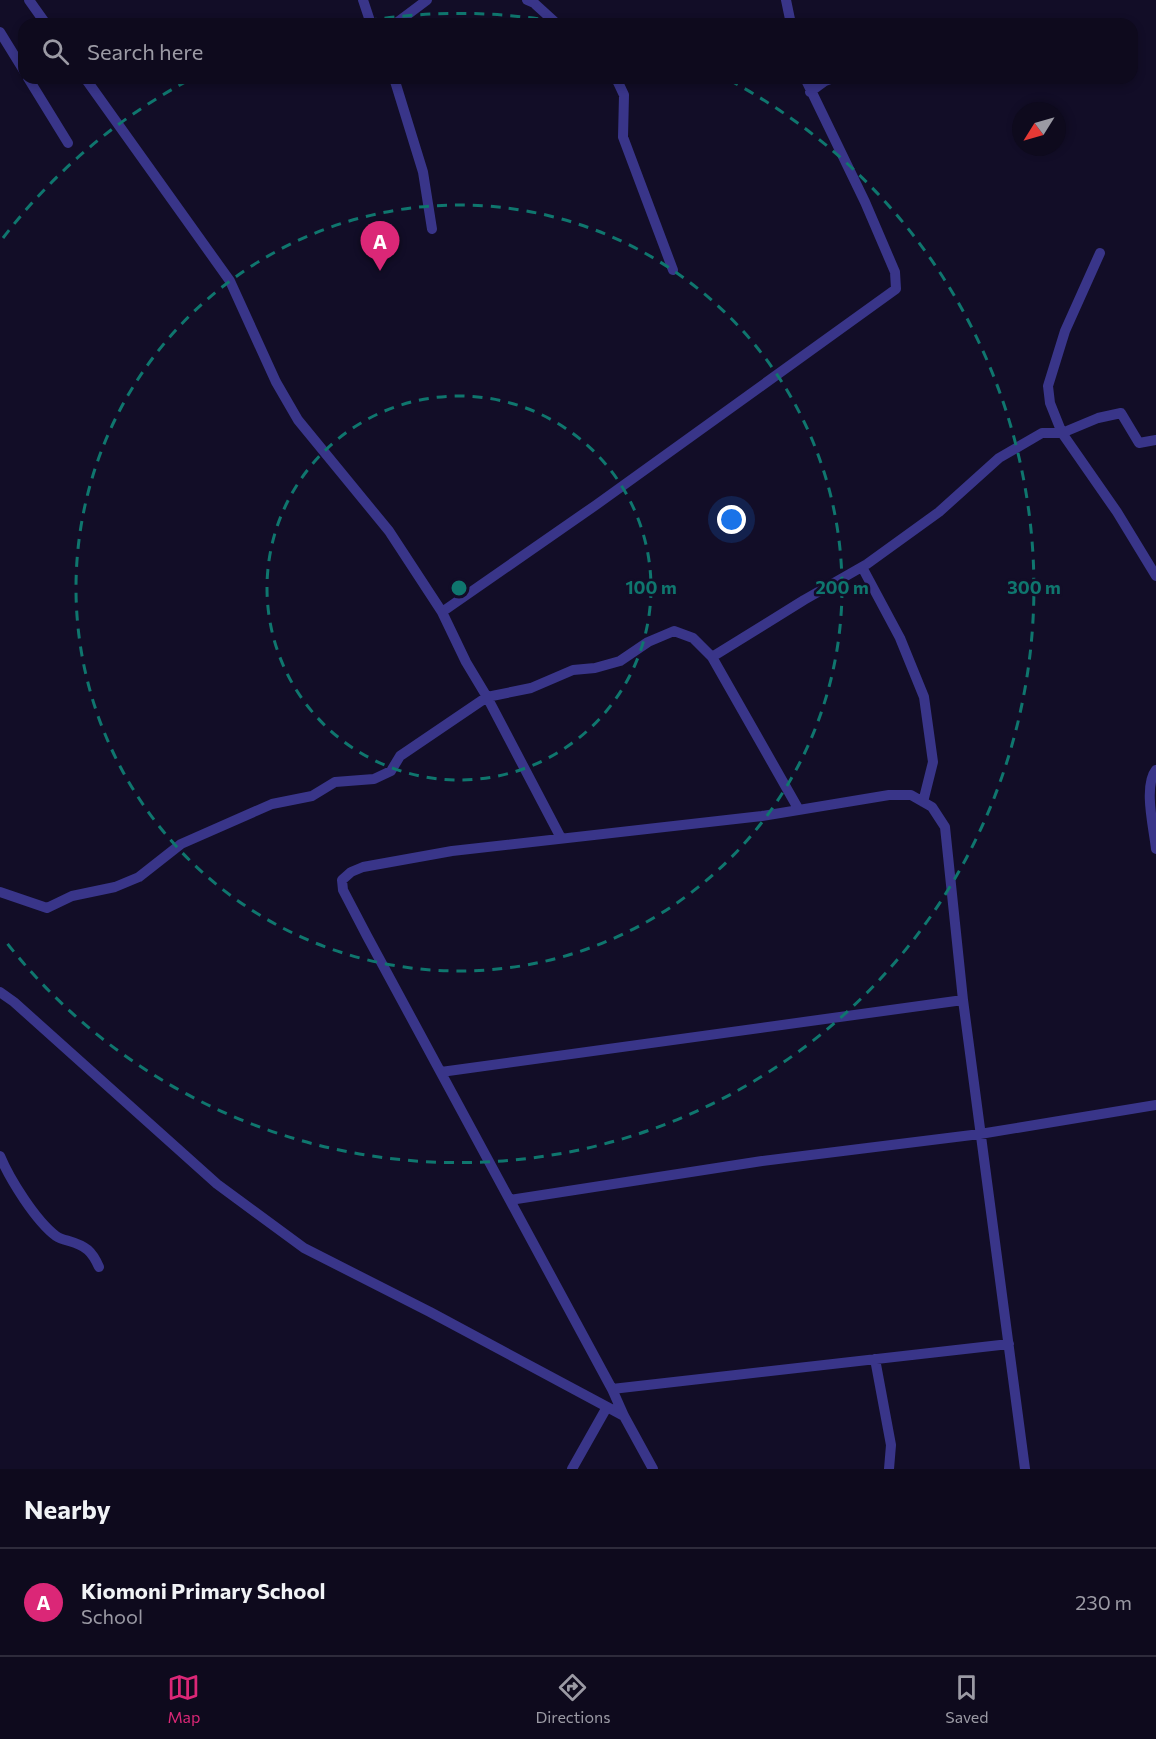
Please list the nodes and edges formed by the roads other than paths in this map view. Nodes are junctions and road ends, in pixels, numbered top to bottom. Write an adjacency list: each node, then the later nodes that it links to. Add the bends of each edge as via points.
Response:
1 (28, 0): 6 (street)
2 (363, 0): 7 (street)
3 (428, 0): 8 (street)
4 (527, 0): 9 (street)
5 (786, 0): 10 (street)
6 (42, 18)
7 (369, 18)
8 (403, 18)
9 (550, 18)
10 (790, 18)
11 (0, 32): 12 (street)
12 (18, 61)
13 (32, 84): 20 (street)
14 (89, 84): 28 (street, via 230,280 298,420 388,531)
15 (396, 84): 21 (street, via 423,172)
16 (619, 84): 23 (street, via 624,95 623,137)
17 (807, 84): 19 (street)
18 (823, 84): 19 (street)
19 (810, 92): 28 (street, via 865,202 895,272 896,289)
20 (68, 143)
21 (432, 229)
22 (1100, 253): 24 (street, via 1065,331 1048,386 1050,404)
23 (673, 270)
24 (1062, 433): 25 (street, via 1121,413 1139,443); 26 (street, via 1041,433 999,458 939,512); 27 (street)
25 (1156, 440)
26 (862, 567): 29 (street); 32 (street, via 900,638 924,697 933,762)
27 (1156, 576)
28 (442, 612): 30 (street)
29 (712, 657): 30 (street, via 693,638 674,630 620,661 573,670 531,688); 33 (street)
30 (487, 697): 34 (street); 36 (street, via 400,756 391,771 374,779 335,782 312,796 272,804 181,844 139,877 115,887 72,896 46,908)
31 (1156, 770): 35 (street, via 1149,788)
32 (923, 802): 33 (street, via 911,795 888,795); 38 (street, via 932,807 945,827)
33 (799, 810): 34 (street)
34 (561, 838): 39 (street, via 363,867 342,880 343,890)
35 (1156, 849)
36 (0, 892)
37 (2, 997): 48 (street, via 218,1184 304,1248)
38 (963, 1000): 39 (street); 41 (street)
39 (441, 1072): 43 (street)
40 (1156, 1105): 41 (street)
41 (980, 1134): 43 (street, via 762,1161); 45 (street)
42 (0, 1156): 44 (street, via 32,1209 57,1237 93,1252)
43 (510, 1200): 47 (street)
44 (99, 1267)
45 (1009, 1344): 46 (street); 53 (street)
46 (875, 1359): 47 (street); 52 (street, via 891,1444)
47 (612, 1389): 49 (street)
48 (607, 1407): 49 (street); 50 (street)
49 (624, 1416): 51 (street)
50 (572, 1469)
51 (653, 1469)
52 (889, 1469)
53 (1025, 1469)

